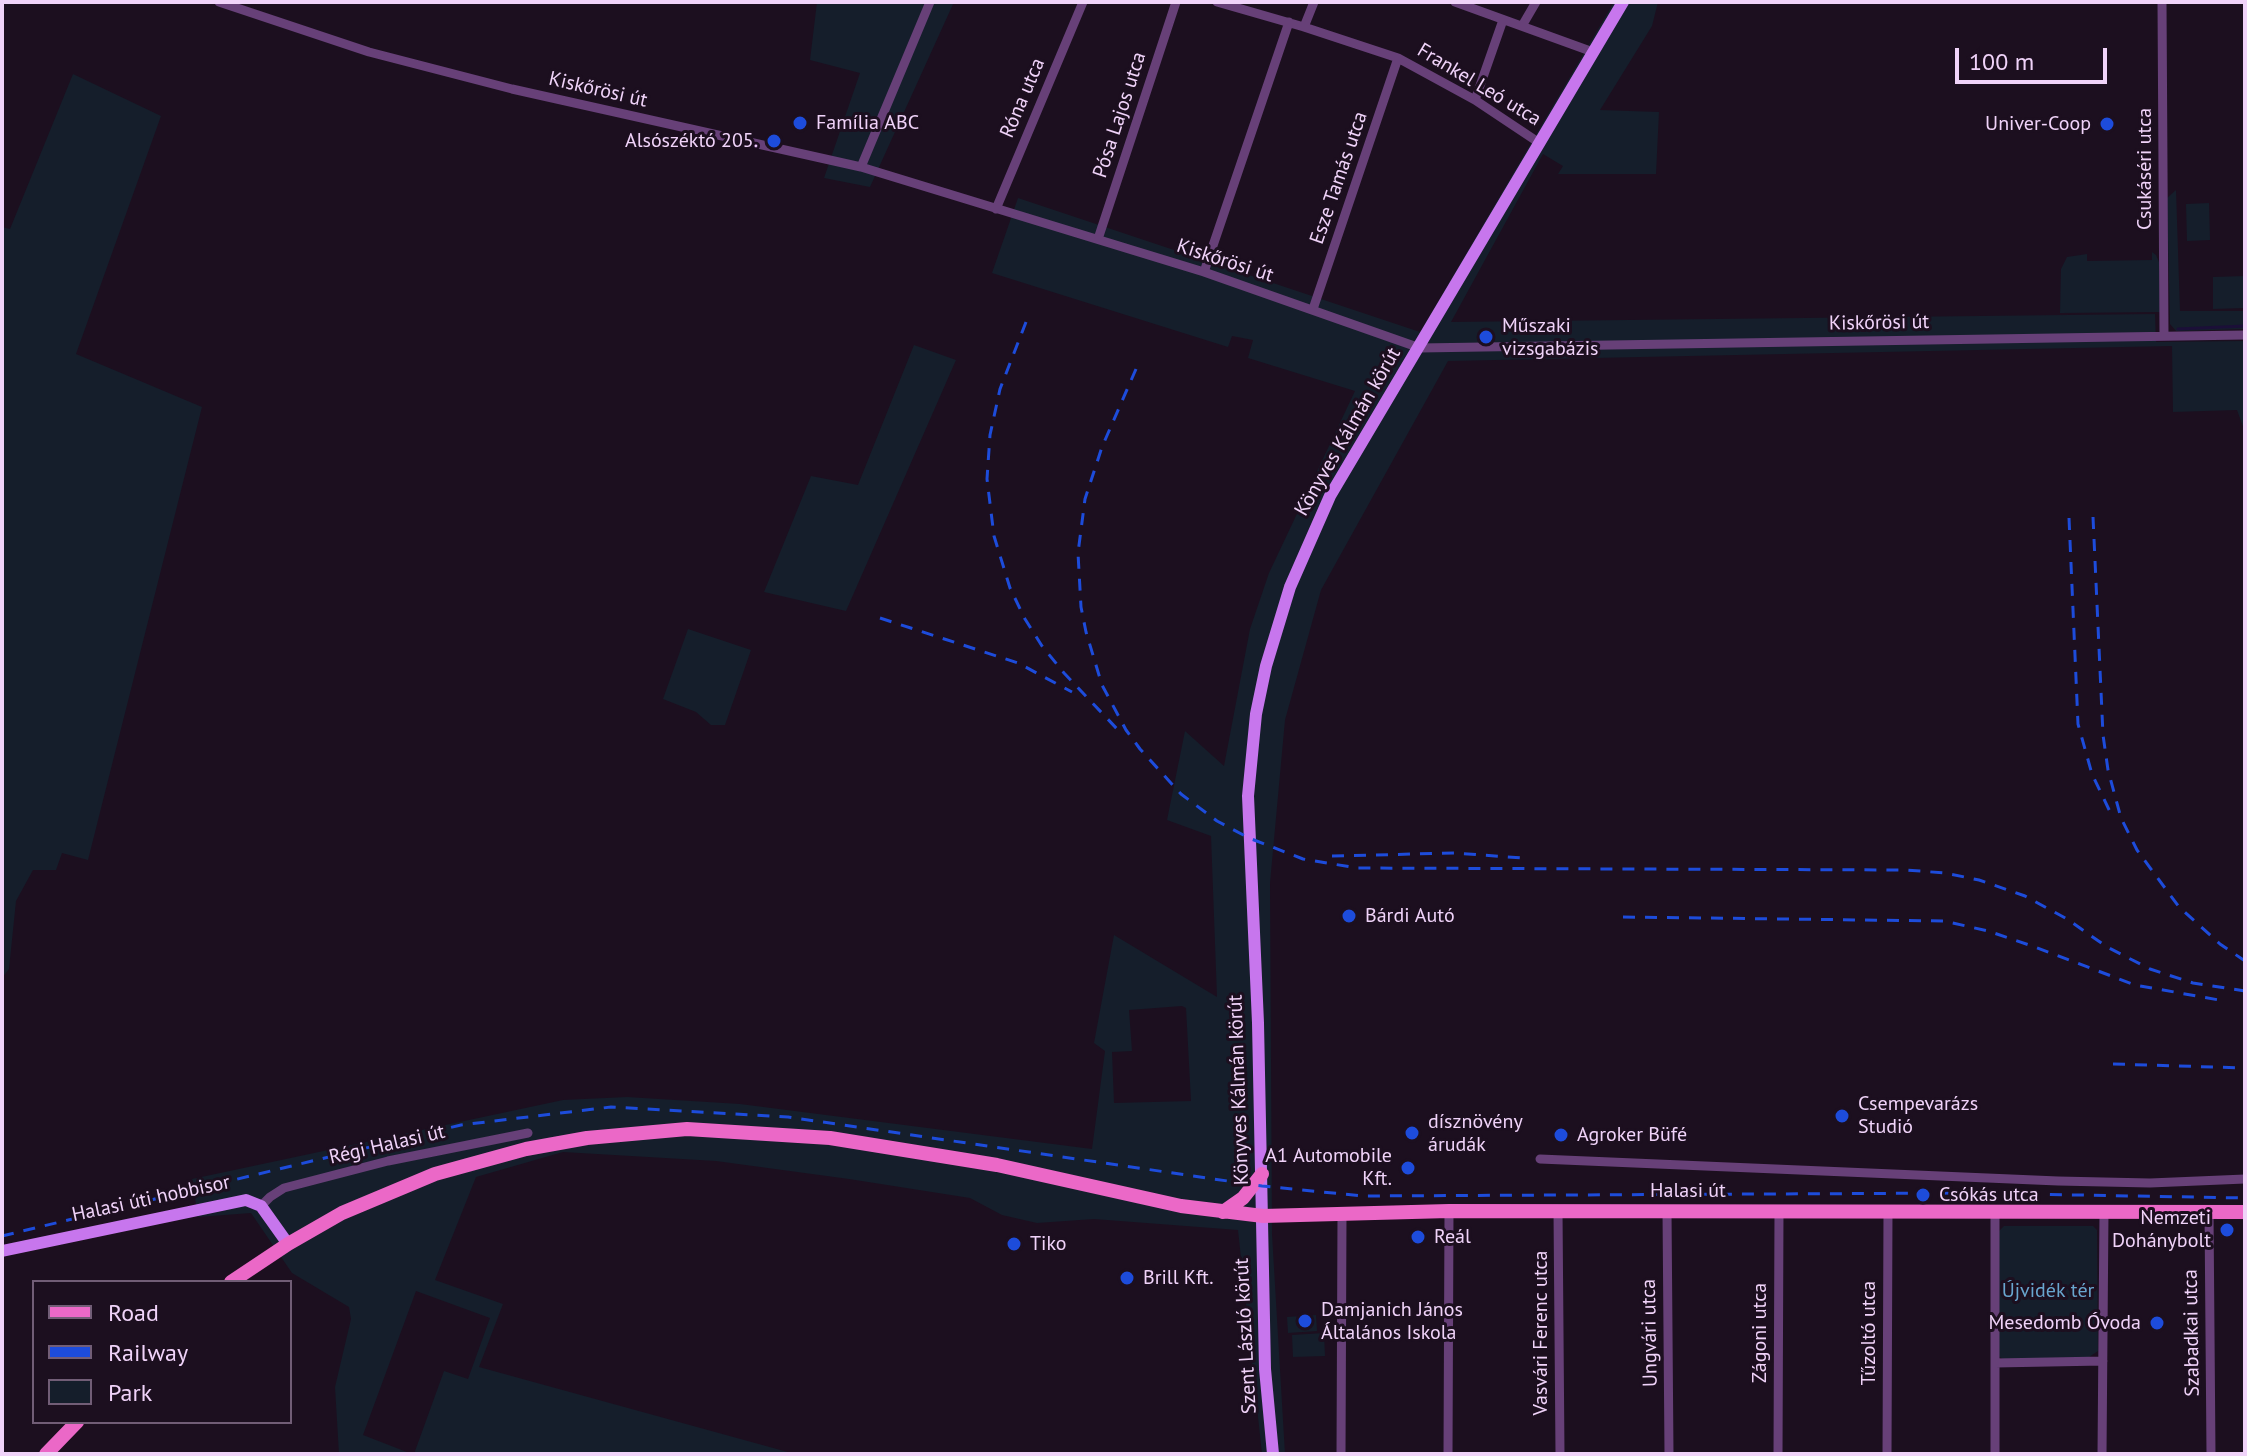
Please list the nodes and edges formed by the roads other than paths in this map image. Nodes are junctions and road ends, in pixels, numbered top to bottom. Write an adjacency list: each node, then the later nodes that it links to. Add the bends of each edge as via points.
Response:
1 (219, 2): 19 (street, Kiskőrösi út, via 369,52)
2 (930, 2): 19 (street)
3 (1083, 2): 20 (street, Róna utca)
4 (1176, 2): 21 (street, Pósa Lajos utca)
5 (1217, 2): 12 (street, Frankel Leó utca)
6 (1314, 2): 14 (street)
7 (1458, 2): 11 (street)
8 (1536, 2): 13 (street)
9 (1623, 2): 15 (street, Könyves Kálmán körút)
10 (2162, 2): 25 (street, Csukáséri utca)
11 (1503, 20): 13 (street); 17 (street)
12 (1289, 22): 14 (street, Frankel Leó utca); 22 (street)
13 (1522, 26): 15 (street)
14 (1304, 27): 16 (street, Frankel Leó utca)
15 (1593, 52): 18 (street, Könyves Kálmán körút)
16 (1398, 58): 17 (street, Frankel Leó utca); 23 (street, Esze Tamás utca)
17 (1475, 100): 18 (street, Frankel Leó utca)
18 (1538, 142): 26 (street, Könyves Kálmán körút)
19 (861, 167): 20 (street, Kiskőrösi út)
20 (996, 209): 21 (street, Kiskőrösi út)
21 (1098, 239): 22 (street, Kiskőrösi út)
22 (1204, 272): 23 (street, Kiskőrösi út)
23 (1313, 309): 26 (street, Kiskőrösi út)
24 (2245, 335): 25 (street, Kiskőrösi út)
25 (2164, 336): 26 (street, Kiskőrösi út)
26 (1420, 348): 29 (street, Könyves Kálmán körút, via 1330,496 1307,545 1278,619 1256,714 1248,796)
27 (528, 1133): 31 (street, Régi Halasi út, via 284,1188)
28 (1540, 1159): 30 (street, via 2069,1181)
29 (1262, 1174): 38 (main road, via 1243,1198); 43 (street, Könyves Kálmán körút)
30 (2245, 1179)
31 (261, 1206): 44 (street); 45 (street, Halasi úti hobbisor, via 231,1202)
32 (1449, 1211): 33 (main road, Halasi út); 42 (main road, Halasi út); 53 (street)
33 (1558, 1211): 34 (main road, Halasi út); 54 (street, Vasvári Ferenc utca)
34 (1667, 1211): 35 (main road, Halasi út); 55 (street, Ungvári utca)
35 (1779, 1211): 36 (main road, Halasi út); 56 (street, Zágoni utca)
36 (1888, 1211): 37 (main road, Halasi út); 57 (street, Tűzoltó utca)
37 (1995, 1211): 39 (main road, Halasi út); 48 (street)
38 (1222, 1212): 43 (main road, Halasi út); 44 (main road, Halasi út, via 997,1165 830,1138 687,1129 587,1138 477,1161 342,1213)
39 (2104, 1212): 40 (main road, Halasi út); 47 (street)
40 (2209, 1212): 41 (main road, Halasi út); 60 (street, Szabadkai utca)
41 (2245, 1212)
42 (1342, 1215): 43 (main road, Halasi út); 52 (street)
43 (1263, 1216): 51 (street, Szent László körút, via 1265,1369)
44 (288, 1244): 46 (main road, Halasi út)
45 (2, 1251)
46 (234, 1280)
47 (2103, 1361): 48 (street); 59 (street)
48 (1995, 1363): 58 (street)
49 (75, 1424): 50 (main road)
50 (46, 1454)
51 (1273, 1454)
52 (1341, 1454)
53 (1448, 1454)
54 (1560, 1454)
55 (1669, 1454)
56 (1778, 1454)
57 (1887, 1454)
58 (1995, 1454)
59 (2102, 1454)
60 (2211, 1454)

